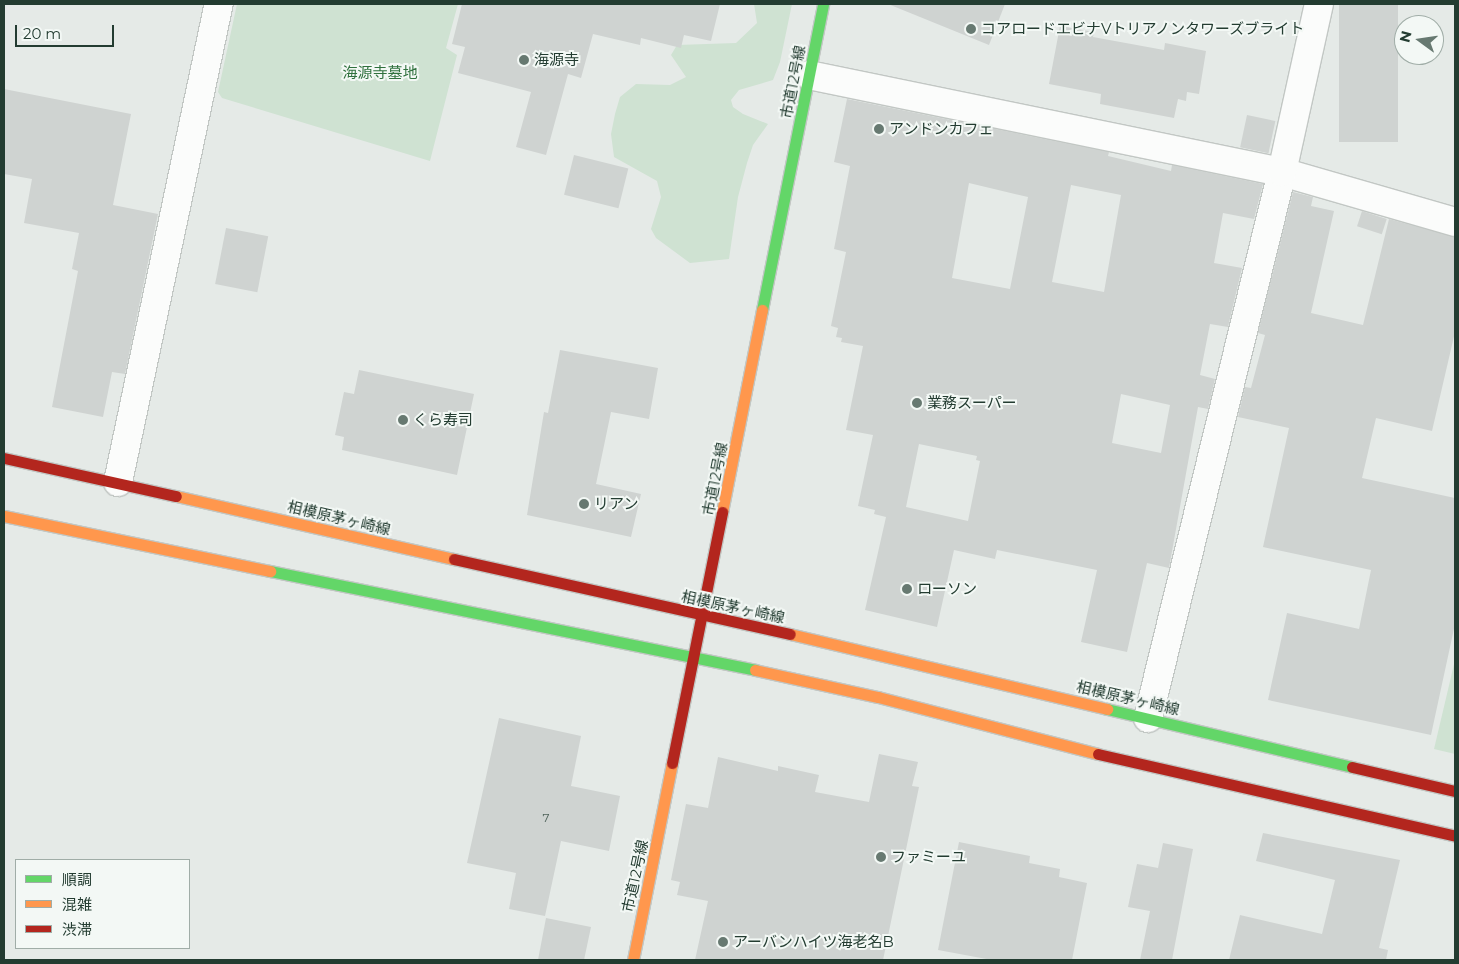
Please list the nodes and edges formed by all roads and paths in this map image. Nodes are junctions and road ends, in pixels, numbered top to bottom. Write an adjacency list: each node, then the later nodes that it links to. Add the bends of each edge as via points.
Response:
1 (219, 4): 8 (street)
2 (823, 4): 4 (main road, 市道12号線)
3 (1319, 4): 5 (street)
4 (809, 75): 5 (street); 10 (main road, 市道12号線)
5 (1282, 172): 6 (street); 12 (street)
6 (1455, 222)
7 (4, 458): 8 (main road, 相模原茅ヶ崎線)
8 (118, 482): 10 (main road, 相模原茅ヶ崎線)
9 (4, 516): 11 (main road)
10 (703, 616): 11 (main road, 市道12号線); 12 (main road, 相模原茅ヶ崎線)
11 (695, 658): 14 (main road, via 878,697 1086,751); 15 (main road, 市道12号線)
12 (1148, 718): 13 (main road, 相模原茅ヶ崎線)
13 (1455, 791)
14 (1455, 836)
15 (633, 960)

